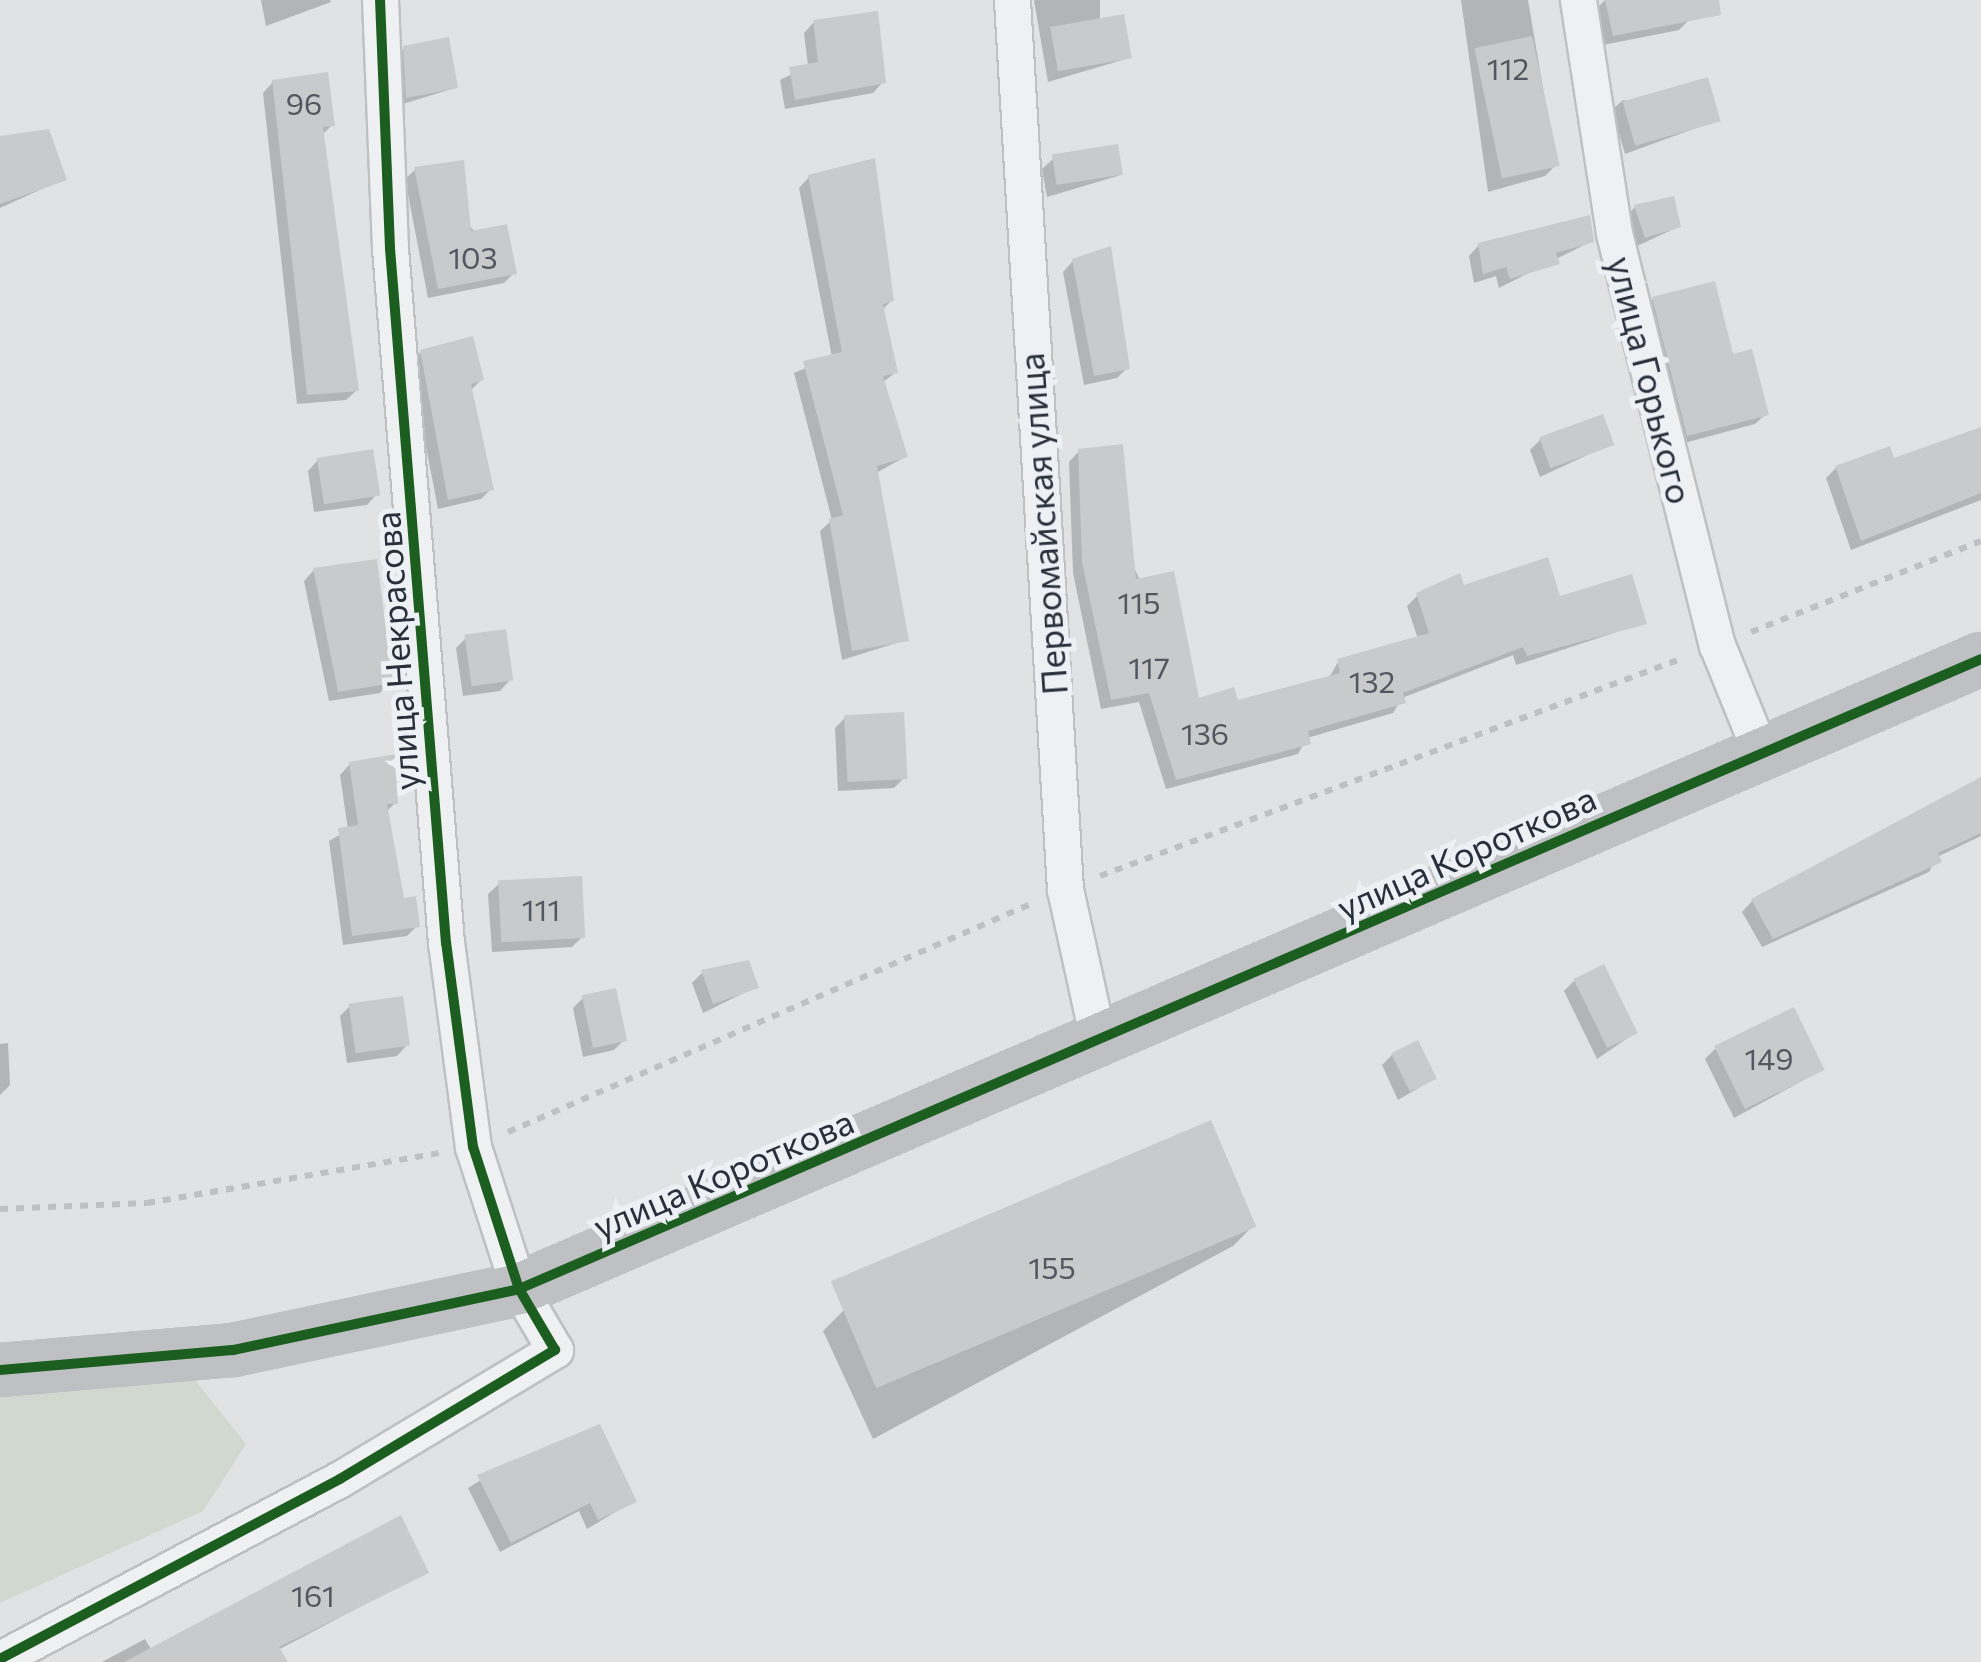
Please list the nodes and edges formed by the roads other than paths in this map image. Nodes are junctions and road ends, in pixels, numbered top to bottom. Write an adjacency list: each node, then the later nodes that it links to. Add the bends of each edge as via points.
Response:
1 (380, 0): 7 (street, улица Некрасова, via 428,737 473,1147)
2 (1012, 0): 6 (street, Первомайская улица, via 1065,889)
3 (1578, 0): 5 (street, улица Горького, via 1614,233 1717,645)
4 (1981, 659): 5 (street, улица Короткова)
5 (1760, 751): 6 (street, улица Короткова)
6 (1099, 1044): 7 (street, улица Короткова)
7 (519, 1289): 8 (street, улица Короткова, via 232,1350); 9 (street, улица Некрасова, via 555,1350 340,1479)
8 (0, 1370)
9 (0, 1659)

